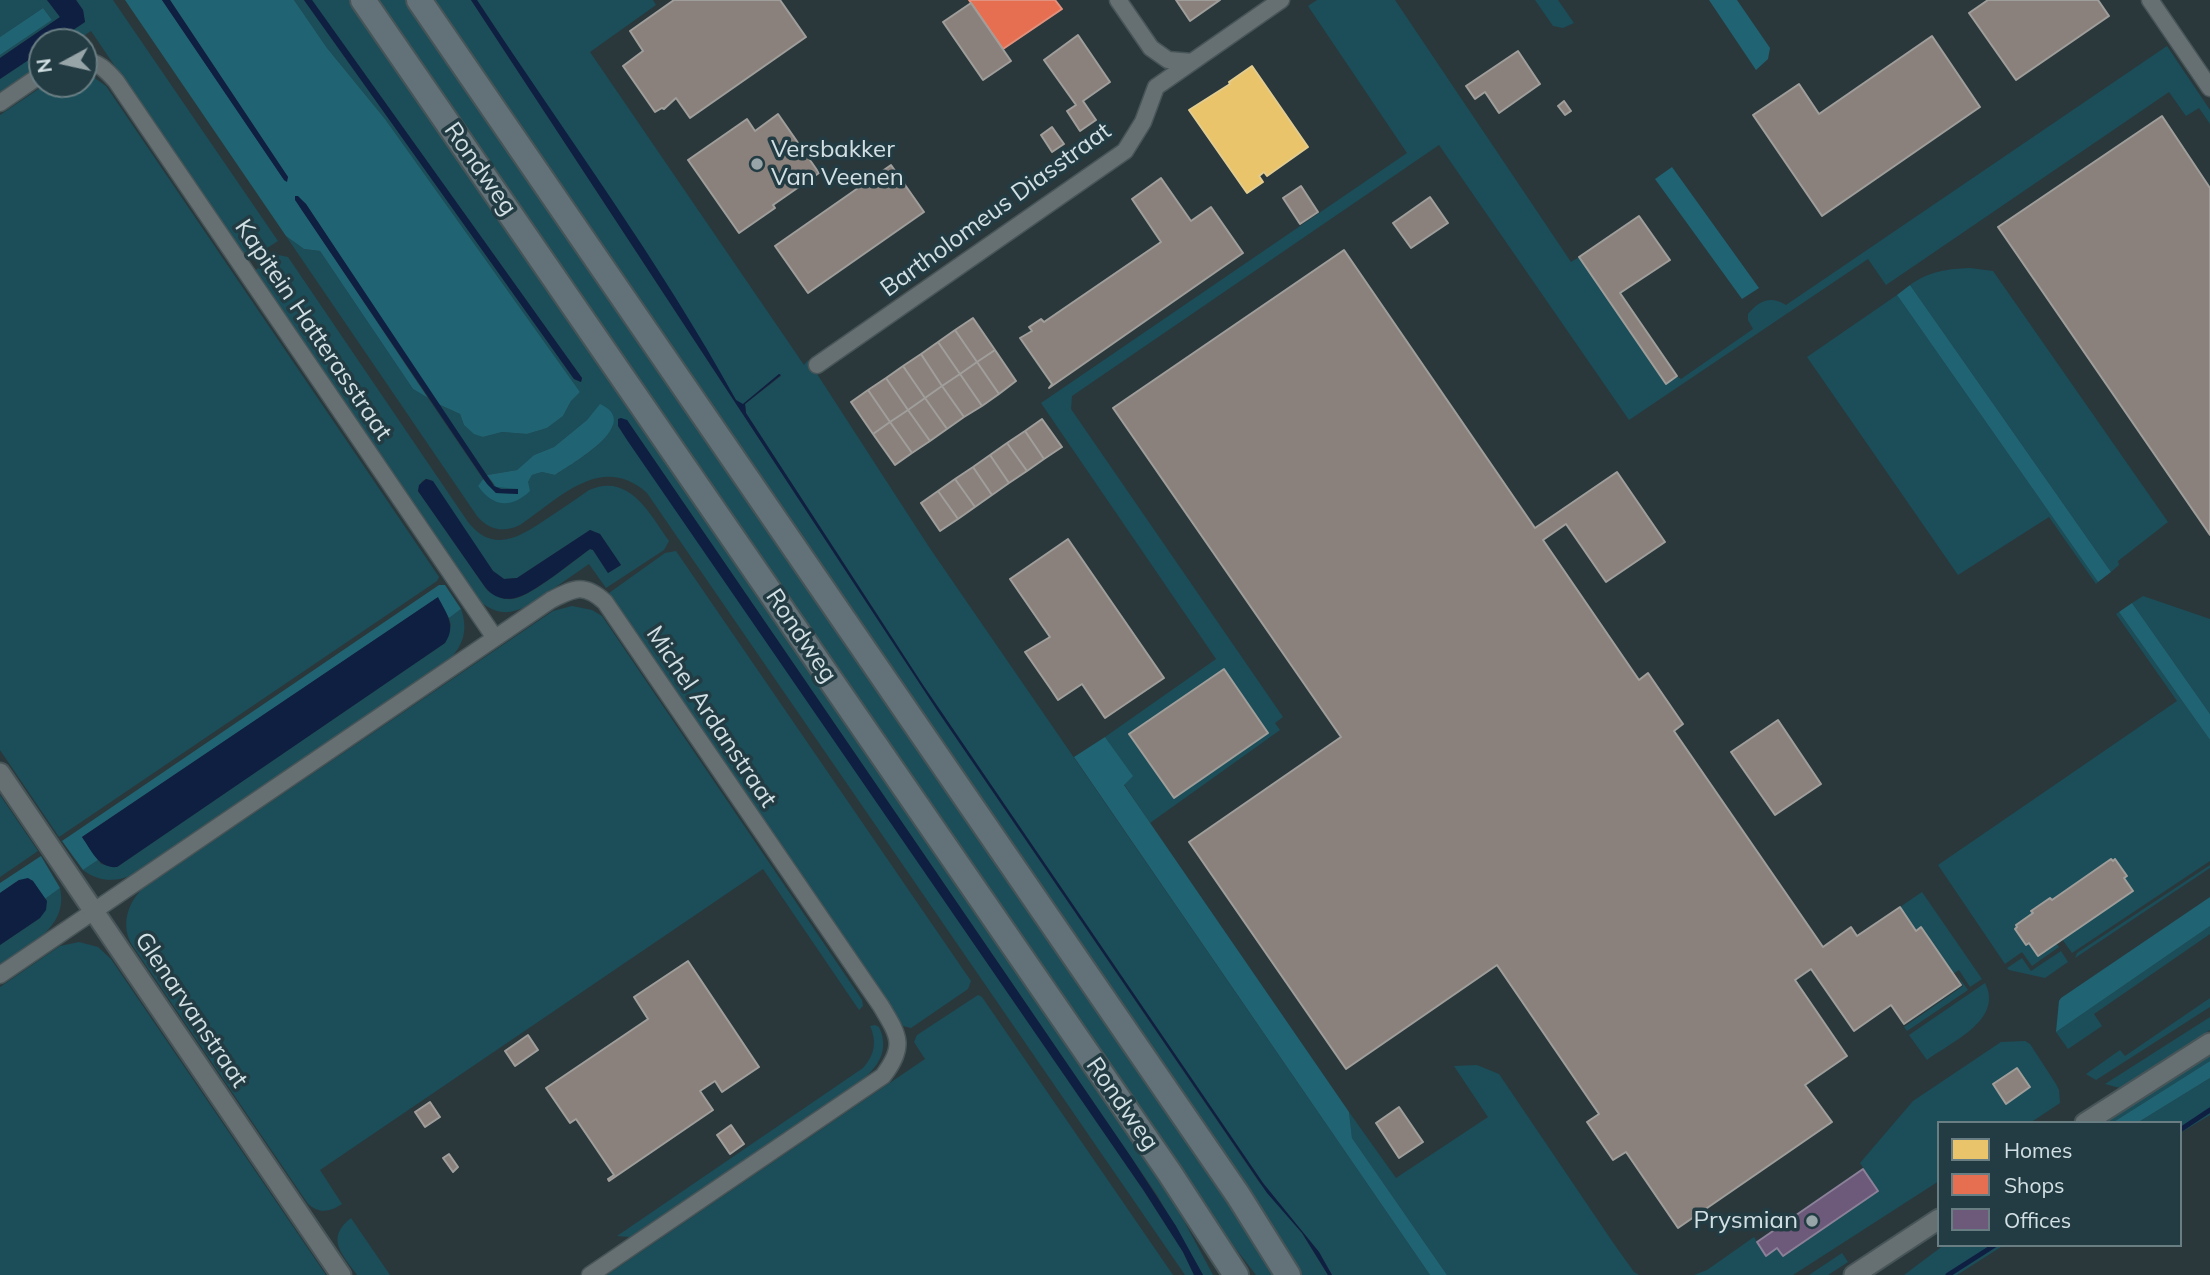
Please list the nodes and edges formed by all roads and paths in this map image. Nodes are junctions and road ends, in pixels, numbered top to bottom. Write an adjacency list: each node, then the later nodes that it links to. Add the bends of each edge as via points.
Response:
1 (363, 0): 21 (main road, Rondweg)
2 (419, 0): 22 (main road, Rondweg, via 1238,1195)
3 (1118, 0): 6 (street, via 1151,48 1168,60)
4 (1281, 0): 6 (street, Bartholomeus Diasstraat)
5 (2150, 0): 9 (street)
6 (1192, 62): 11 (street, Bartholomeus Diasstraat, via 1156,87 1143,122 1125,150)
7 (98, 65): 12 (street, Kapitein Hatterasstraat, via 116,81)
8 (28, 84): 10 (street)
9 (2210, 88)
10 (0, 103)
11 (817, 365)
12 (495, 638): 14 (street, Michel Ardanstraat); 20 (street, Michel Ardanstraat, via 564,593 580,588 605,602 881,1006 898,1039 895,1060 883,1076)
13 (0, 773): 14 (street, Glenarvanstraat)
14 (94, 911): 15 (street, Michel Ardanstraat); 19 (street, Glenarvanstraat)
15 (0, 975)
16 (2210, 1042): 17 (street)
17 (2088, 1121)
18 (1937, 1220): 23 (street)
19 (341, 1275)
20 (590, 1275)
21 (1236, 1275)
22 (1288, 1275)
23 (1854, 1275)

